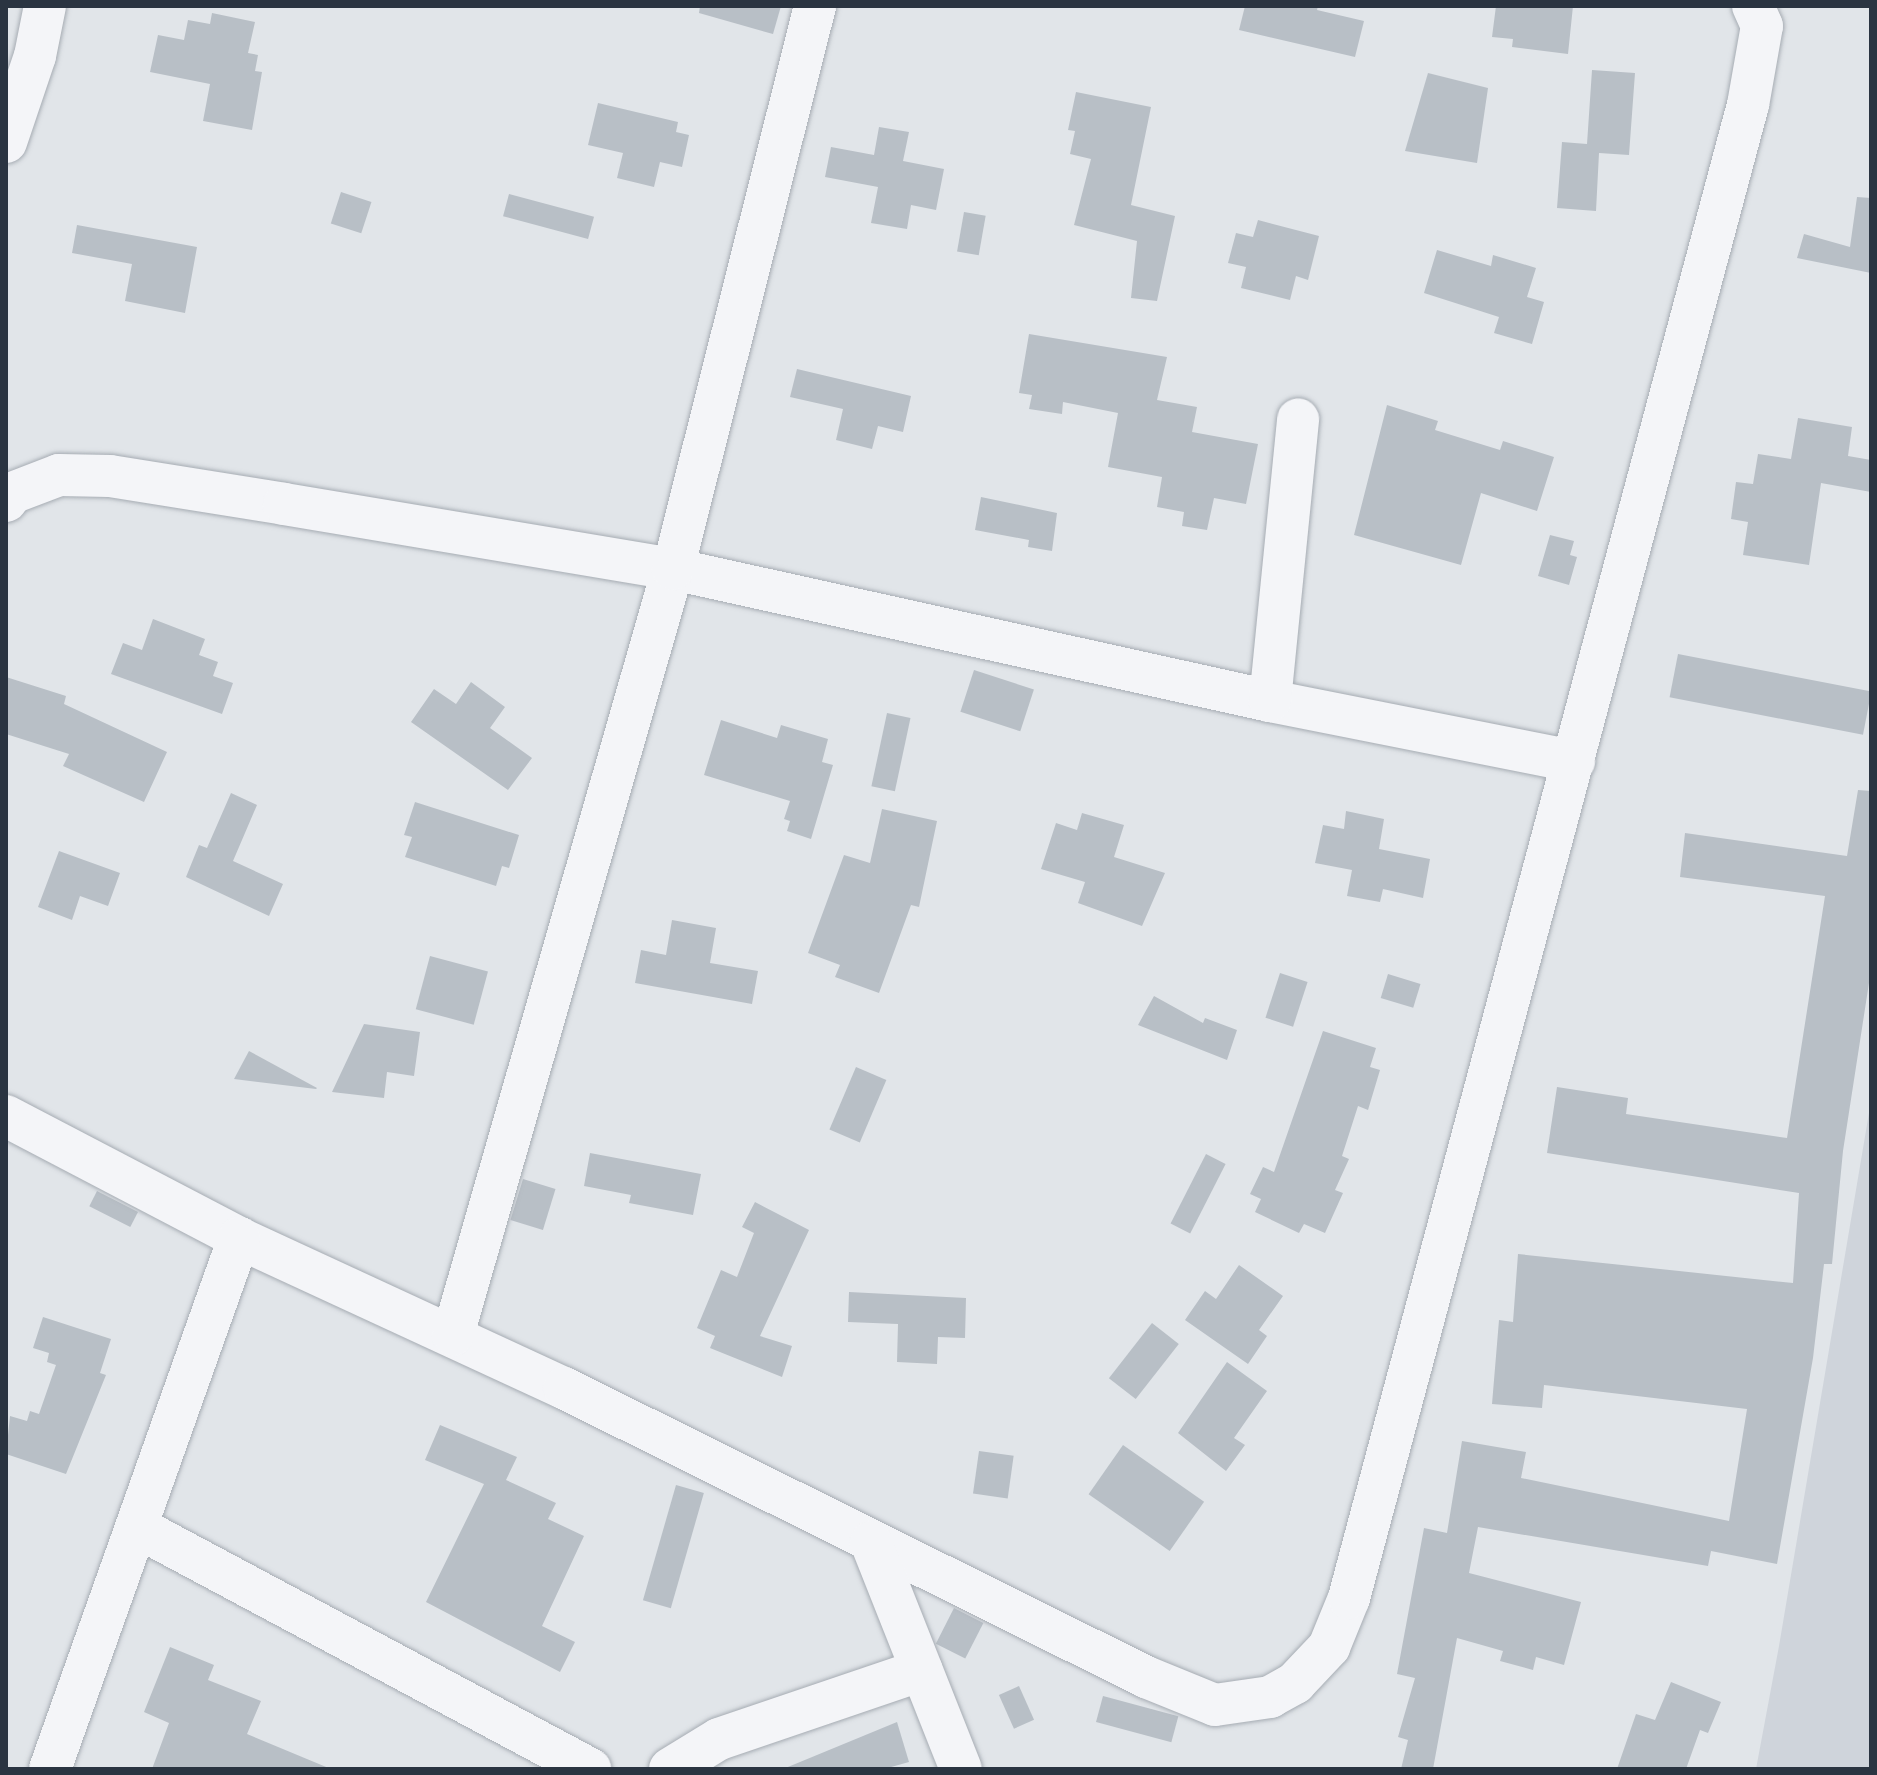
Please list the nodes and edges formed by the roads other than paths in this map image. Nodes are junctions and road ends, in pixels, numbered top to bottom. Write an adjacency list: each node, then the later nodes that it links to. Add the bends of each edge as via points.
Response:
1 (45, 6): 4 (street, via 35,56)
2 (815, 6): 7 (street)
3 (1753, 6): 9 (street, via 1762,26 1748,105)
4 (6, 142)
5 (1298, 419): 8 (street)
6 (8, 493): 7 (street, via 59,475 110,476)
7 (673, 569): 8 (street); 12 (street)
8 (1270, 701): 9 (street)
9 (1574, 761): 14 (street, via 1349,1598 1329,1647 1295,1683 1270,1697 1215,1705 1146,1677)
10 (6, 1116): 11 (street)
11 (239, 1238): 12 (street); 13 (street)
12 (453, 1335): 14 (street)
13 (137, 1527): 16 (street); 17 (street)
14 (871, 1542): 15 (street)
15 (922, 1670): 18 (street, via 719,1739); 19 (street)
16 (50, 1769)
17 (590, 1769)
18 (670, 1769)
19 (961, 1769)

